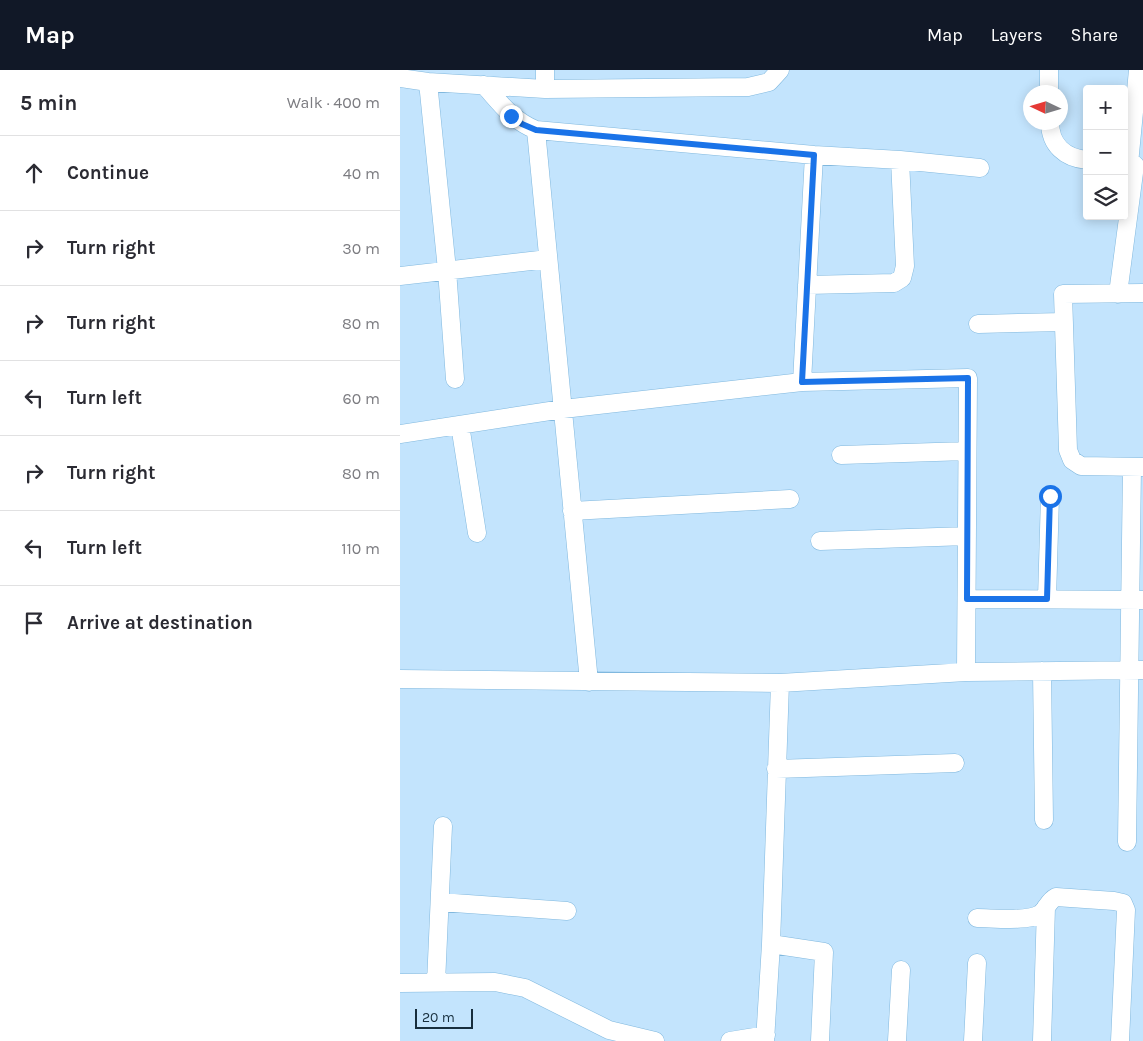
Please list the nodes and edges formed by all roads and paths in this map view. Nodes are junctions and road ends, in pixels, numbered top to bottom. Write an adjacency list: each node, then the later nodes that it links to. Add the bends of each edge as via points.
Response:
1 (545, 70): 8 (street)
2 (780, 70): 8 (street, via 769,82 748,87)
3 (1049, 70): 6 (street)
4 (1138, 70): 14 (street)
5 (414, 77): 7 (street); 17 (street)
6 (1049, 85)
7 (484, 86): 8 (street); 9 (street, via 511,116)
8 (545, 89)
9 (536, 130): 11 (street); 16 (street)
10 (1051, 130): 13 (street, via 1060,150)
11 (814, 155): 12 (street); 19 (street)
12 (900, 160): 15 (street); 19 (street, via 905,266 902,278 894,283)
13 (1083, 160)
14 (1133, 164): 21 (street)
15 (980, 168)
16 (548, 259): 17 (street); 26 (street)
17 (447, 270): 18 (street); 24 (street)
18 (400, 276)
19 (807, 285): 25 (street)
20 (1143, 293): 21 (street)
21 (1118, 294): 22 (street, via 1063,294)
22 (1064, 322): 23 (street); 31 (street, via 1068,450 1072,460 1081,466)
23 (978, 324)
24 (455, 379)
25 (802, 382): 26 (street); 29 (street, via 968,378)
26 (563, 409): 27 (street); 34 (street)
27 (460, 425): 28 (street); 35 (street)
28 (400, 434)
29 (967, 451): 30 (street); 36 (street)
30 (841, 455)
31 (1137, 466): 40 (street)
32 (1050, 496): 39 (street)
33 (790, 499): 34 (street)
34 (572, 511): 45 (street)
35 (477, 533)
36 (967, 536): 37 (street); 38 (street)
37 (820, 541)
38 (967, 599): 39 (street); 42 (street)
39 (1047, 599): 40 (street)
40 (1137, 600): 41 (street)
41 (1136, 670): 43 (street); 51 (street)
42 (966, 672): 43 (street); 46 (street)
43 (1042, 672): 49 (street)
44 (400, 679): 45 (street)
45 (589, 682): 46 (street)
46 (780, 683): 48 (street)
47 (955, 763): 48 (street)
48 (776, 769): 56 (street)
49 (1044, 820)
50 (443, 826): 52 (street)
51 (1127, 842)
52 (440, 902): 54 (street); 60 (street)
53 (1046, 907): 55 (street, via 1033,917); 67 (street); 68 (street, via 1056,897 1123,903 1126,910)
54 (567, 911)
55 (977, 918)
56 (771, 944): 61 (street); 64 (street, via 824,952)
57 (977, 963): 66 (street)
58 (901, 970): 65 (street)
59 (400, 983): 60 (street)
60 (436, 983): 62 (street, via 495,982 525,988 609,1030)
61 (766, 1038): 63 (street)
62 (655, 1041)
63 (730, 1041)
64 (820, 1041)
65 (897, 1041)
66 (972, 1041)
67 (1042, 1041)
68 (1120, 1041)

